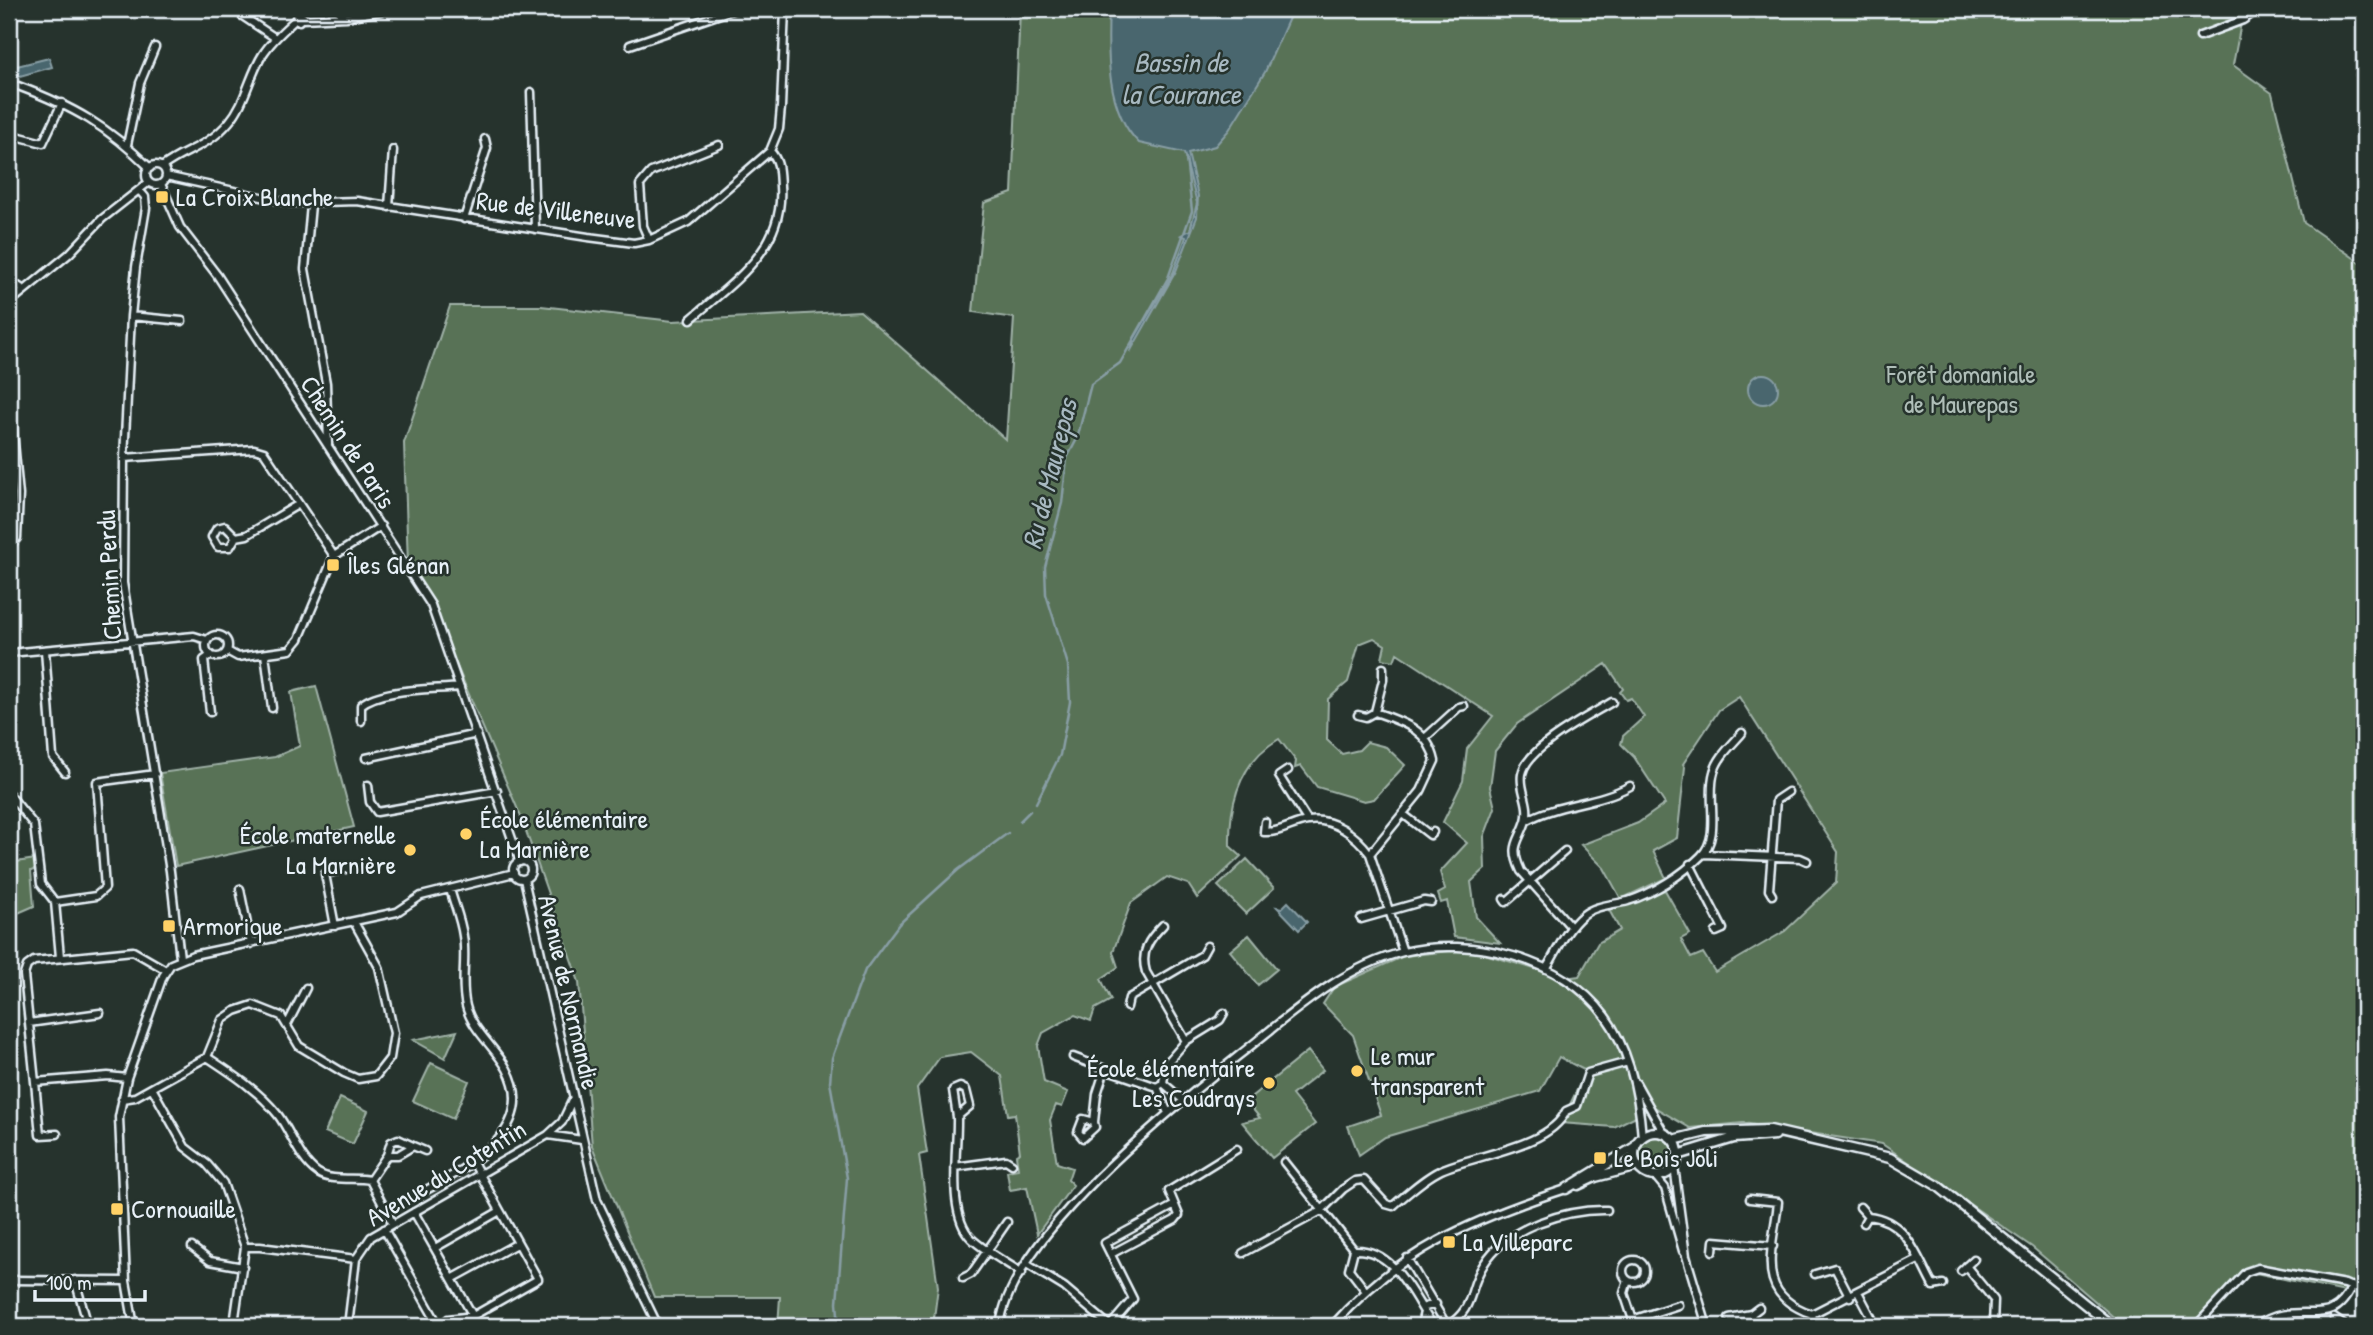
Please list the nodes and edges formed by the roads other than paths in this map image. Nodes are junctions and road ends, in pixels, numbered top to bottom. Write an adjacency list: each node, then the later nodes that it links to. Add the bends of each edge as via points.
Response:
1 (232, 9): 10 (street)
2 (336, 9): 8 (street)
3 (393, 9): 8 (street)
4 (735, 9): 11 (street)
5 (785, 9): 21 (street, via 779,130)
6 (2259, 9): 9 (street)
7 (301, 15): 8 (street); 10 (street)
8 (345, 17)
9 (2200, 36)
10 (274, 37): 22 (street, via 231,120 210,142)
11 (630, 45)
12 (155, 47): 18 (street, via 140,83)
13 (9, 88): 15 (street, via 18,86)
14 (531, 92): 31 (street)
15 (62, 103): 16 (street, via 43,143); 18 (street)
16 (9, 134)
17 (485, 139): 30 (street, via 487,148)
18 (127, 145): 23 (street)
19 (719, 145): 32 (street, via 650,173 640,185 643,226)
20 (393, 150): 29 (street)
21 (770, 151): 32 (street, Rue de Villeneuve, via 688,222); 37 (street, via 777,158 780,195 770,243 755,263)
22 (162, 167): 23 (street); 24 (street)
23 (150, 168): 25 (street, via 146,173)
24 (166, 176): 26 (street); 28 (street, Rue de Villeneuve)
25 (149, 182): 26 (street); 27 (street)
26 (161, 184): 40 (street, Chemin de Paris, via 180,227 217,275)
27 (139, 190): 34 (street); 36 (street, Chemin Perdu, via 146,202)
28 (311, 205): 29 (street, Rue de Villeneuve, via 357,201); 40 (street, via 305,269 327,383)
29 (389, 207): 30 (street, Rue de Villeneuve)
30 (464, 219): 31 (street, Rue de Villeneuve)
31 (535, 229): 32 (street, Rue de Villeneuve, via 634,243)
32 (649, 240)
33 (9, 280): 34 (street)
34 (24, 290): 35 (street)
35 (9, 303)
36 (131, 316): 38 (street); 41 (street, Chemin Perdu)
37 (691, 319)
38 (182, 321)
39 (9, 389): 45 (street, via 19,495 17,538)
40 (328, 444): 43 (street, Chemin de Paris)
41 (124, 458): 42 (street, via 254,449 264,452); 48 (street, Chemin Perdu, via 123,583)
42 (299, 504): 44 (street, via 247,536); 46 (street)
43 (381, 526): 46 (street); 55 (street, Chemin de Paris, via 431,605)
44 (236, 537)
45 (9, 547)
46 (334, 556): 52 (street, via 295,646)
47 (208, 640): 48 (street, via 194,636); 50 (street, via 213,635 223,636); 53 (street)
48 (131, 642): 49 (street); 69 (street, Chemin Perdu)
49 (45, 650): 51 (street); 68 (street, via 53,757)
50 (227, 651): 52 (street, via 238,657); 53 (street, via 222,656)
51 (9, 653)
52 (265, 654): 58 (street)
53 (211, 655): 59 (street, via 204,660)
54 (1383, 668): 60 (street)
55 (460, 687): 62 (street, via 369,699 361,705); 64 (street, Chemin de Paris)
56 (1612, 702): 75 (street, via 1530,756 1521,786)
57 (1464, 706): 65 (street)
58 (272, 708)
59 (210, 712)
60 (1375, 712): 61 (street); 65 (street, via 1406,723)
61 (1358, 715)
62 (361, 721)
63 (1742, 733): 84 (street, via 1714,772 1713,824)
64 (477, 734): 66 (street); 72 (street, Chemin de Paris)
65 (1426, 737): 77 (street, via 1435,761 1421,791)
66 (366, 758)
67 (1288, 770): 78 (street, via 1279,776)
68 (65, 772)
69 (155, 774): 97 (street, via 97,782 105,888 96,896); 110 (street, Chemin Perdu)
70 (368, 785): 72 (street, via 377,812)
71 (1630, 786): 76 (street, via 1613,795)
72 (497, 791): 87 (street, Chemin de Paris)
73 (1788, 792): 85 (street, via 1776,800)
74 (9, 794): 97 (street, via 34,825 41,884)
75 (1528, 800): 76 (street); 79 (street)
76 (1542, 812): 79 (street)
77 (1403, 814): 81 (street, via 1430,835); 83 (street)
78 (1307, 820): 80 (street, via 1276,833 1264,832); 83 (street, via 1344,828)
79 (1526, 821): 92 (street, via 1515,853)
80 (1265, 822)
81 (1433, 832)
82 (1564, 851): 92 (street)
83 (1370, 854): 99 (street)
84 (1704, 854): 85 (street); 88 (street)
85 (1771, 857): 86 (street); 95 (street)
86 (1807, 861)
87 (520, 862): 90 (street); 91 (street, via 531,869)
88 (1690, 864): 104 (street, via 1654,891 1594,908); 105 (street, via 1723,929)
89 (350, 868): 103 (street, via 324,874)
90 (514, 873): 91 (street); 94 (street)
91 (524, 879): 131 (street, Avenue de Normandie)
92 (1531, 881): 96 (street, via 1506,902); 104 (street)
93 (240, 889): 106 (street)
94 (450, 889): 101 (street, via 421,896 397,912); 151 (street, via 463,937 466,1006 506,1068 514,1097 513,1112 500,1140)
95 (1772, 895)
96 (1504, 899)
97 (55, 902): 109 (street)
98 (1431, 902): 99 (street)
99 (1390, 912): 100 (street); 108 (street)
100 (1361, 919)
101 (354, 922): 103 (street); 119 (street, via 379,967 394,1033 390,1058 376,1076 358,1079 299,1046)
102 (1163, 925): 113 (street, via 1152,936 1143,961)
103 (335, 926): 106 (street)
104 (1571, 928): 111 (street)
105 (1716, 932)
106 (251, 944): 110 (street)
107 (1207, 946): 113 (street, via 1202,955)
108 (1403, 952): 111 (street, via 1469,947); 132 (street, via 1329,986)
109 (60, 957): 112 (street, via 133,951); 118 (street, via 27,966)
110 (180, 958): 112 (street)
111 (1546, 969): 123 (street, via 1584,994 1605,1016)
112 (166, 970): 126 (street)
113 (1152, 984): 115 (street, via 1129,998); 120 (street)
114 (306, 988): 119 (street)
115 (1127, 1006)
116 (100, 1013): 118 (street)
117 (1224, 1013): 120 (street)
118 (29, 1023): 127 (street)
119 (286, 1025): 121 (street, via 281,1016 266,1008 244,1007 222,1020)
120 (1186, 1041): 128 (street, via 1166,1064)
121 (207, 1057): 129 (street); 159 (street, via 270,1106 318,1173)
122 (1073, 1057): 124 (street)
123 (1629, 1062): 125 (street); 167 (street, via 1588,1073 1577,1106 1533,1139 1439,1171 1393,1206 1385,1204 1364,1180 1349,1185)
124 (1105, 1069): 128 (street); 137 (street)
125 (1633, 1077): 138 (street); 142 (street)
126 (127, 1078): 127 (street); 130 (street)
127 (35, 1082): 139 (street, via 40,1135)
128 (1160, 1085): 132 (street); 134 (street)
129 (152, 1088): 130 (street); 177 (street, via 185,1147 223,1183)
130 (122, 1098): 199 (street)
131 (573, 1099): 133 (street, Avenue du Cotentin); 135 (street, Avenue de Normandie)
132 (1183, 1100): 134 (street)
133 (567, 1111): 135 (street, Avenue de Normandie); 140 (street, Avenue du Cotentin)
134 (1168, 1113): 189 (street, via 1064,1214)
135 (576, 1114): 143 (street, Avenue de Normandie)
136 (957, 1117): 155 (street)
137 (1094, 1122)
138 (1664, 1133): 142 (street); 144 (street)
139 (57, 1134)
140 (548, 1135): 143 (street, Avenue du Cotentin); 157 (street, Avenue du Cotentin)
141 (1788, 1135): 144 (street, via 1770,1130 1706,1132); 150 (street, via 1734,1138); 235 (street, via 1844,1145 1902,1165 1970,1211)
142 (1642, 1137): 146 (street)
143 (582, 1140): 224 (street, Avenue de Normandie, via 597,1200)
144 (1673, 1140): 150 (street)
145 (413, 1146): 148 (street); 149 (street, via 398,1155); 149 (street, via 398,1139 391,1142)
146 (1635, 1147): 154 (street); 160 (street)
147 (1237, 1149): 162 (street, via 1169,1191)
148 (425, 1151)
149 (387, 1155): 159 (street)
150 (1678, 1155): 156 (street)
151 (473, 1161): 157 (street); 165 (street)
152 (1284, 1162): 167 (street)
153 (1012, 1164): 155 (street, via 1006,1160)
154 (1638, 1166): 158 (street); 160 (street)
155 (955, 1167): 179 (street, via 963,1228)
156 (1674, 1167): 158 (street); 184 (street)
157 (480, 1174): 166 (street); 168 (street, Avenue du Cotentin)
158 (1656, 1176): 184 (street, via 1665,1188)
159 (370, 1180): 165 (street)
160 (1566, 1189): 185 (street, via 1473,1222)
161 (1750, 1199): 175 (street, via 1778,1202)
162 (1173, 1206): 183 (street, via 1179,1214 1175,1220); 183 (street, via 1105,1243)
163 (1860, 1207): 169 (street)
164 (1607, 1210): 229 (street, via 1582,1209 1517,1233 1484,1262 1464,1316)
165 (387, 1211): 172 (street)
166 (500, 1211): 174 (street); 178 (street)
167 (1321, 1211): 180 (street); 182 (street)
168 (414, 1212): 172 (street, Avenue du Cotentin); 178 (street)
169 (1868, 1216): 171 (street); 188 (street, via 1891,1221 1901,1229)
170 (1007, 1222): 179 (street)
171 (1864, 1223)
172 (393, 1224): 173 (street, Avenue du Cotentin)
173 (384, 1229): 186 (street, Avenue du Cotentin); 223 (street)
174 (518, 1243): 195 (street); 212 (street, via 538,1279)
175 (1773, 1246): 181 (street, via 1714,1241); 211 (street, via 1775,1290 1783,1300)
176 (192, 1247): 190 (street, via 210,1261)
177 (246, 1247): 186 (street); 190 (street)
178 (435, 1248): 195 (street)
179 (988, 1250): 192 (street); 194 (street)
180 (1354, 1250): 191 (street, via 1383,1256); 202 (street, via 1349,1269)
181 (1713, 1251)
182 (1243, 1253)
183 (1111, 1254): 217 (street, via 1133,1299)
184 (1686, 1256): 230 (street)
185 (1407, 1258): 191 (street); 206 (street)
186 (356, 1259): 222 (street, Avenue du Cotentin)
187 (1974, 1259): 234 (street, via 1964,1268 1994,1300)
188 (1918, 1260): 200 (street, via 1930,1289); 203 (street)
189 (1028, 1265): 192 (street); 217 (street, via 1064,1287)
190 (243, 1267): 221 (street, via 235,1317)
191 (1394, 1267): 202 (street); 209 (street)
192 (1022, 1273): 225 (street, via 1002,1310)
193 (1815, 1274): 205 (street, via 1835,1268)
194 (963, 1278)
195 (452, 1279): 212 (street)
196 (9, 1280): 197 (street)
197 (75, 1280): 199 (street); 219 (street)
198 (1628, 1280): 216 (street, via 1624,1293)
199 (126, 1281): 220 (street)
200 (1943, 1284)
201 (2352, 1286): 204 (street); 215 (street, via 2342,1311); 236 (street, via 2258,1268 2246,1272)
202 (1366, 1290): 226 (street)
203 (1858, 1292): 205 (street); 233 (street)
204 (2364, 1292)
205 (1850, 1297): 211 (street)
206 (1436, 1304): 209 (street, via 1427,1305); 229 (street)
207 (1678, 1305): 216 (street)
208 (1759, 1308): 210 (street)
209 (1424, 1312): 227 (street); 228 (street)
210 (1751, 1314): 214 (street); 231 (street)
211 (1812, 1314): 232 (street)
212 (473, 1315): 223 (street, via 448,1319)
213 (9, 1316): 218 (street)
214 (1729, 1318)
215 (2334, 1318): 237 (street, via 2281,1317); 238 (street)
216 (1634, 1323)
217 (1110, 1325)
218 (14, 1326)
219 (88, 1326)
220 (134, 1326)
221 (238, 1326)
222 (348, 1326)
223 (439, 1326)
224 (658, 1326)
225 (1000, 1326)
226 (1332, 1326)
227 (1421, 1326)
228 (1433, 1326)
229 (1447, 1326)
230 (1707, 1326)
231 (1754, 1326)
232 (1814, 1326)
233 (1876, 1326)
234 (1993, 1326)
235 (2112, 1326)
236 (2196, 1326)
237 (2256, 1326)
238 (2345, 1326)

